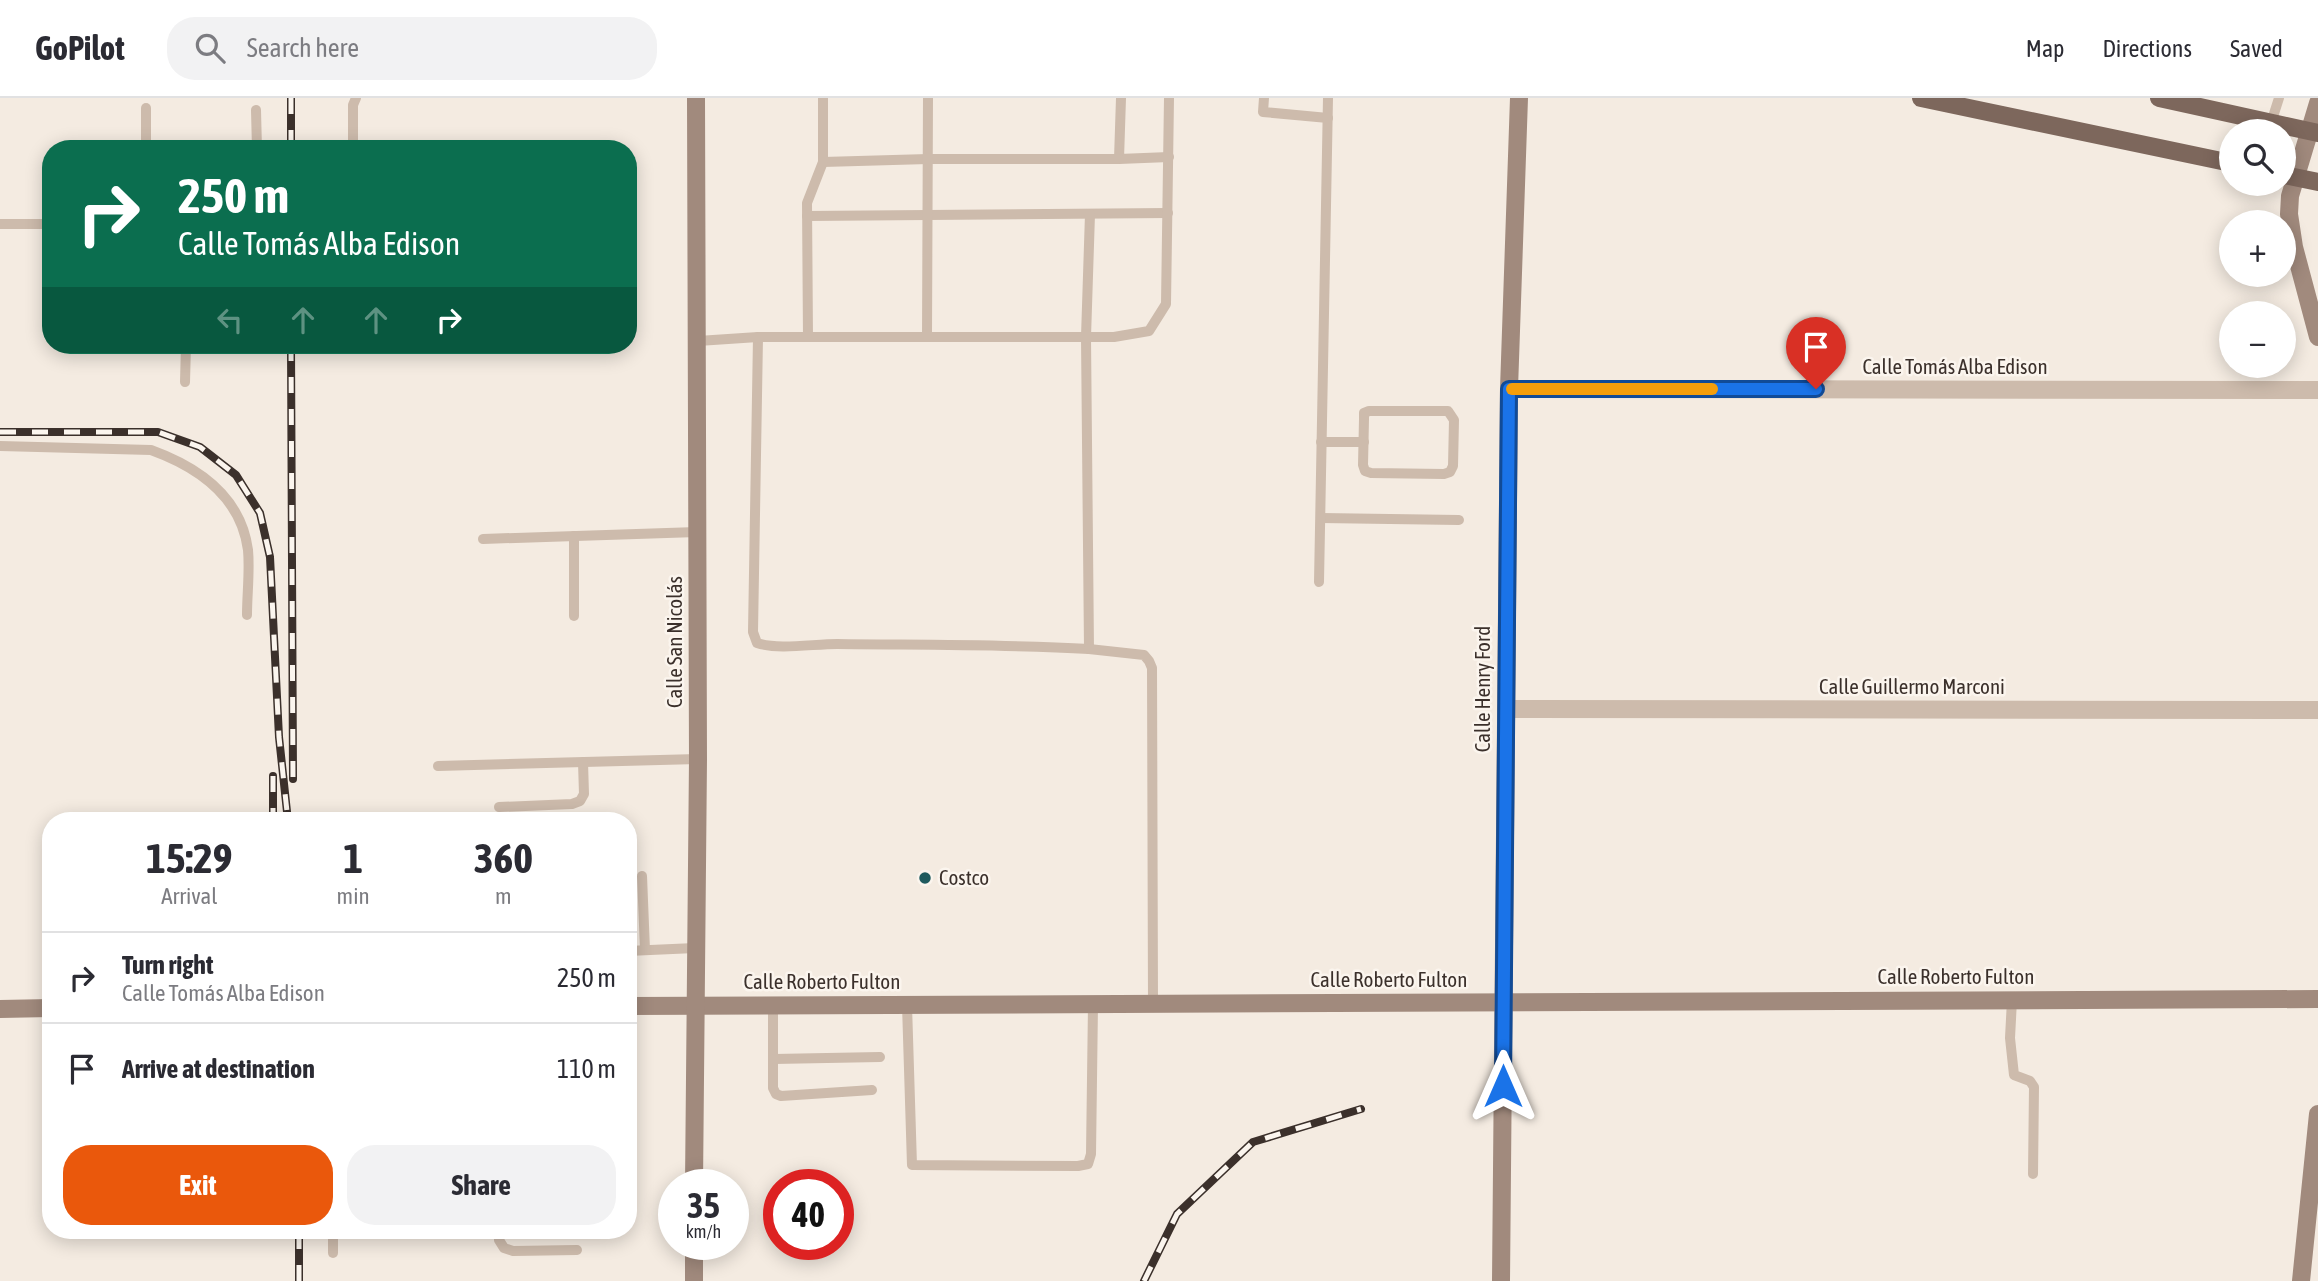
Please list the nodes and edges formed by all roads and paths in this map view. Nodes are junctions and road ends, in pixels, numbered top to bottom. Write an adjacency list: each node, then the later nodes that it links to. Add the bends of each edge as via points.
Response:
1 (356, 98): 23 (lane)
2 (696, 98): 44 (street, Calle San Nicolás)
3 (823, 98): 28 (lane)
4 (928, 98): 25 (lane)
5 (1121, 98): 26 (lane)
6 (1169, 98): 24 (lane)
7 (1264, 98): 16 (lane, via 1263,112)
8 (1328, 98): 16 (lane)
9 (1518, 98): 47 (street, Calle Henry Ford)
10 (1921, 98): 27 (main road)
11 (2159, 98): 17 (main road)
12 (2279, 98): 18 (lane)
13 (2318, 103): 20 (street)
14 (146, 108): 21 (lane)
15 (256, 110): 22 (lane)
16 (1328, 118): 49 (lane)
17 (2253, 119)
18 (2272, 119)
19 (2296, 128): 20 (main road)
20 (2314, 132): 29 (street)
21 (146, 140)
22 (257, 140)
23 (353, 140)
24 (1169, 156): 26 (lane); 33 (lane)
25 (928, 159): 26 (lane); 28 (lane); 35 (lane)
26 (1119, 159)
27 (2219, 160)
28 (823, 162): 36 (lane, via 807,203)
29 (2296, 165)
30 (2296, 177): 31 (main road)
31 (2318, 182)
32 (2290, 196): 43 (street, via 2290,228)
33 (1168, 213): 34 (lane); 42 (lane, via 1166,304 1149,331)
34 (1090, 214): 35 (lane); 42 (lane)
35 (927, 215): 36 (lane); 41 (lane)
36 (807, 216): 40 (lane)
37 (42, 223): 38 (lane)
38 (0, 224)
39 (758, 337): 40 (lane); 44 (lane); 60 (lane, via 753,632 757,643)
40 (808, 337): 41 (lane)
41 (927, 337): 42 (lane)
42 (1086, 337): 60 (lane)
43 (2318, 337)
44 (698, 341): 54 (street, Calle San Nicolás)
45 (186, 354): 46 (lane)
46 (185, 382)
47 (1509, 389): 48 (street, Calle Tomás Alba Edison); 61 (street, Calle Henry Ford)
48 (2318, 390)
49 (1321, 442): 50 (lane); 52 (lane)
50 (1364, 442): 50 (lane, via 1365,471 1444,474 1453,466 1454,420 1448,411 1369,411 1364,414)
51 (0, 446): 58 (lane, via 151,450 195,470 232,504 242,527 248,550)
52 (1321, 518): 53 (lane); 57 (lane)
53 (1459, 520)
54 (697, 532): 55 (lane); 63 (street, Calle San Nicolás)
55 (574, 536): 56 (lane); 59 (lane)
56 (483, 539)
57 (1319, 582)
58 (247, 615)
59 (574, 616)
60 (1089, 649): 76 (lane, via 1144,655 1152,668)
61 (1506, 709): 62 (street, Calle Guillermo Marconi); 73 (street, Calle Henry Ford)
62 (2318, 710)
63 (698, 759): 64 (lane); 68 (street, Calle San Nicolás)
64 (583, 762): 65 (lane); 66 (lane, via 580,801)
65 (438, 766)
66 (499, 807)
67 (642, 876): 70 (lane)
68 (695, 948): 70 (lane); 79 (street, Calle San Nicolás)
69 (637, 950): 70 (lane)
70 (645, 950)
71 (2318, 999): 72 (street, Calle Roberto Fulton)
72 (2012, 1000): 73 (street, Calle Roberto Fulton); 87 (lane, via 2014,1075 2034,1087)
73 (1503, 1002): 76 (street, Calle Roberto Fulton); 94 (street, Calle Henry Ford)
74 (907, 1004): 75 (street, Calle Roberto Fulton); 75 (lane, via 912,1165 1078,1166 1088,1164 1091,1154); 77 (street, Calle Roberto Fulton)
75 (1093, 1004): 76 (street, Calle Roberto Fulton)
76 (1153, 1004)
77 (773, 1005): 79 (street, Calle Roberto Fulton); 83 (lane)
78 (637, 1006): 79 (street, Calle Roberto Fulton)
79 (694, 1006): 86 (street, Calle San Nicolás)
80 (42, 1008): 81 (street)
81 (0, 1009)
82 (880, 1057): 83 (lane)
83 (774, 1059): 84 (lane, via 773,1088 781,1096)
84 (872, 1090)
85 (2318, 1114): 95 (street)
86 (694, 1169)
87 (2033, 1174)
88 (333, 1239): 91 (lane)
89 (499, 1239): 90 (lane, via 504,1248 513,1251)
90 (577, 1250)
91 (333, 1253)
92 (694, 1260): 93 (street)
93 (694, 1281)
94 (1501, 1281)
95 (2301, 1281)

